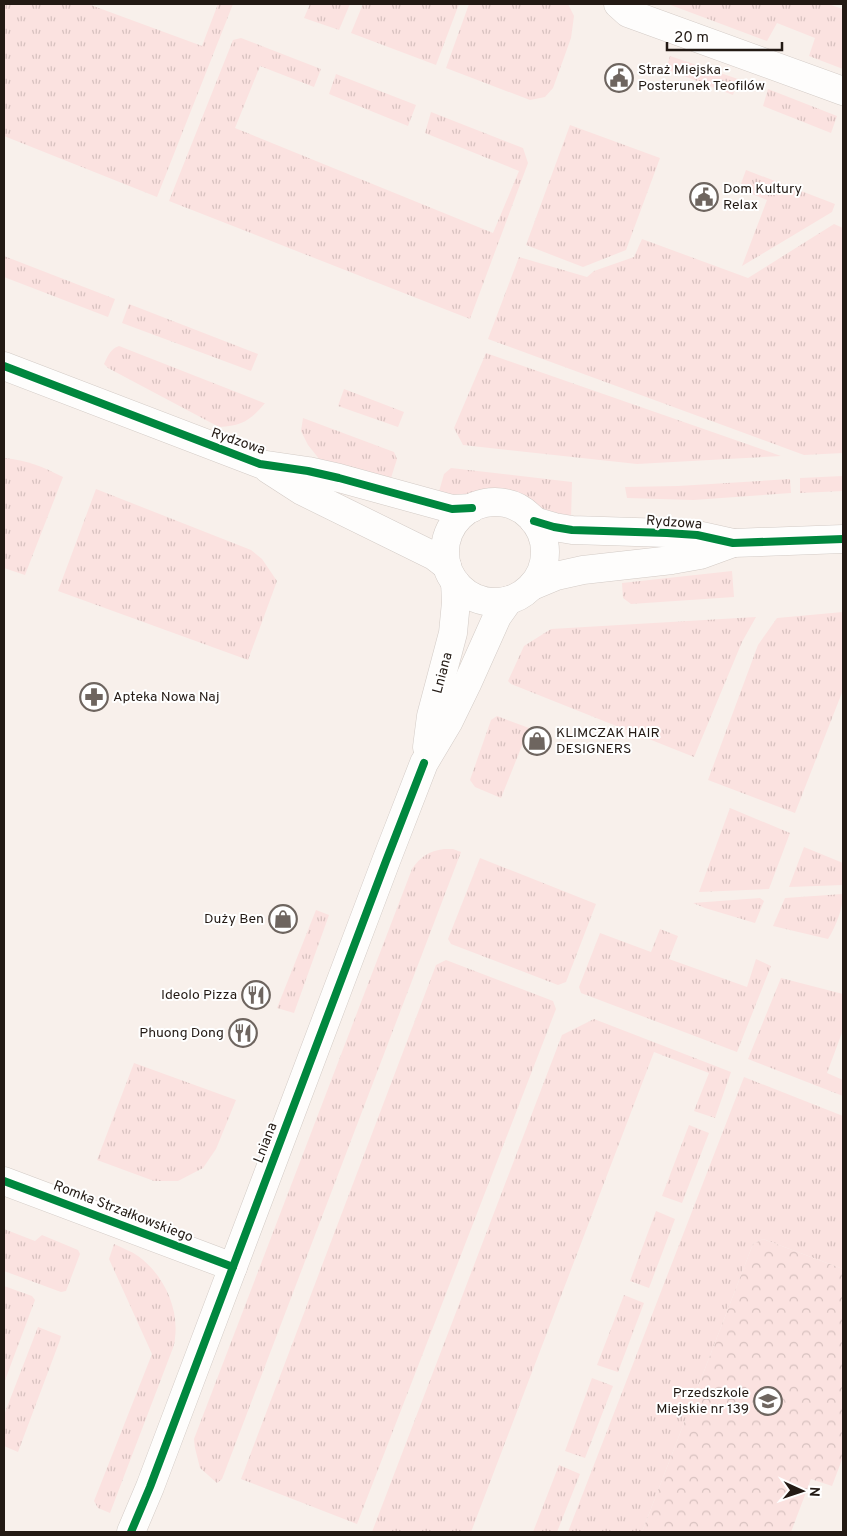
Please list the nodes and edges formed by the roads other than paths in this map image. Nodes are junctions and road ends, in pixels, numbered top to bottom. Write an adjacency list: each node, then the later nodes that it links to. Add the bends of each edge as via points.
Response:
1 (618, 4): 2 (street, via 628,12)
2 (843, 91)
3 (4, 366): 4 (street, Rydzowa)
4 (260, 464): 5 (street, Rydzowa, via 324,474 452,509); 9 (street, Rydzowa, via 302,491 434,556)
5 (472, 508): 6 (street, via 488,502 505,503 521,509); 9 (street, via 458,519 449,533 446,550)
6 (534, 521): 8 (street, Rydzowa, via 572,530 687,534); 10 (street, via 546,552 542,570)
7 (843, 539): 8 (street, Rydzowa)
8 (733, 543): 10 (street, Rydzowa, via 700,555 583,570)
9 (451, 574): 11 (street, via 467,593 482,600); 12 (street, Lniana, via 456,602 453,633 431,716)
10 (532, 586): 11 (street)
11 (509, 600): 12 (street, Lniana, via 497,617 449,721)
12 (424, 763): 14 (street, Lniana)
13 (4, 1181): 14 (street, Romka Strzałkowskiego)
14 (233, 1267): 15 (street, Lniana)
15 (131, 1532)

